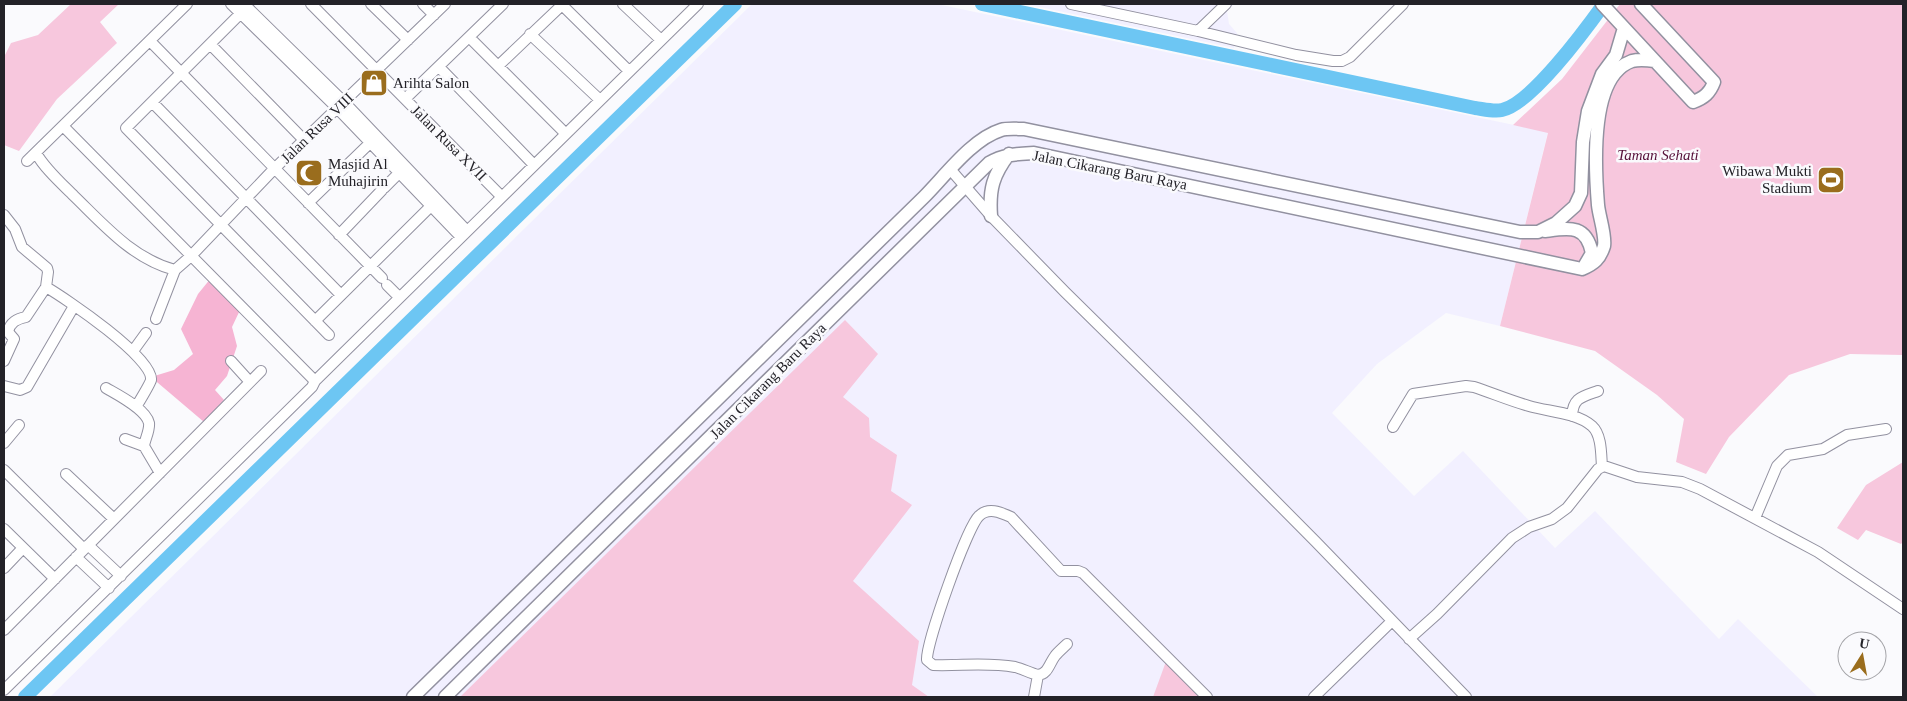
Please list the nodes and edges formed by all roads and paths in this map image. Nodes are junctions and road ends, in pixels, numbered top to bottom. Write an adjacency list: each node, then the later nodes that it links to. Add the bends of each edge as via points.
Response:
1 (187, 4): 24 (street)
2 (231, 4): 16 (street)
3 (311, 4): 29 (street, Jalan Rusa XVII)
4 (371, 4): 22 (street)
5 (423, 4): 17 (street)
6 (445, 4): 17 (street, Jalan Rusa VIII)
7 (502, 4): 21 (street)
8 (561, 4): 20 (street); 30 (street)
9 (623, 4): 23 (street)
10 (1071, 4): 19 (street)
11 (1226, 4): 19 (street)
12 (1403, 4): 19 (street, via 1350,57 1342,61 1296,54)
13 (1602, 4): 18 (main road)
14 (1642, 4): 26 (main road, via 1714,82 1712,89 1693,102)
15 (692, 6): 23 (street)
16 (242, 8): 25 (street); 35 (street)
17 (434, 15): 22 (street, Jalan Rusa VIII)
18 (1624, 28): 26 (main road); 55 (main road, via 1616,55 1602,74 1588,111 1581,193 1576,206)
19 (1198, 31)
20 (530, 34): 27 (street); 33 (street)
21 (469, 36): 27 (street); 28 (street)
22 (408, 40): 29 (street, Jalan Rusa VIII)
23 (661, 40): 30 (street)
24 (150, 41): 31 (street); 36 (street)
25 (210, 44): 31 (street); 38 (street)
26 (1655, 61): 60 (main road, via 1633,61 1620,68 1608,83 1599,114 1596,145 1598,207 1605,244 1598,260)
27 (498, 66): 37 (street)
28 (438, 67): 32 (street); 43 (street)
29 (377, 70): 32 (street, Jalan Rusa XVII); 35 (street, Jalan Rusa VIII)
30 (630, 71): 33 (street)
31 (181, 73): 34 (street); 44 (street)
32 (405, 99): 48 (street, Jalan Rusa XVII)
33 (600, 100): 37 (street)
34 (152, 102): 49 (street); 54 (street, via 126,130)
35 (341, 105): 38 (street, Jalan Rusa VIII); 39 (street); 56 (street)
36 (64, 127): 40 (street); 58 (street)
37 (566, 134): 43 (street)
38 (304, 140): 44 (street, Jalan Rusa VIII)
39 (370, 143): 46 (street); 50 (street)
40 (36, 153): 42 (street); 61 (street, via 112,233 141,255)
41 (1009, 154): 47 (main road, Jalan Cikarang Baru Raya, via 989,162); 53 (main road, via 992,182); 60 (main road, Jalan Cikarang Baru Raya, via 1034,153)
42 (27, 161)
43 (534, 165): 48 (street)
44 (274, 169): 49 (street, Jalan Rusa VIII); 50 (street)
45 (950, 169): 47 (street); 55 (main road, Jalan Cikarang Baru Raya, via 985,138 1002,129 1024,129 1520,232); 106 (main road, Jalan Cikarang Baru Raya)
46 (399, 172): 51 (street); 57 (street)
47 (966, 186): 53 (street); 107 (main road, Jalan Cikarang Baru Raya)
48 (502, 197): 56 (street)
49 (246, 198): 54 (street, Jalan Rusa VIII); 63 (street)
50 (308, 203): 57 (street)
51 (431, 206): 56 (street); 59 (street)
52 (4, 215): 62 (street, via 15,229 22,247 47,268)
53 (991, 216): 102 (street)
54 (220, 226): 58 (street, Jalan Rusa VIII); 67 (street)
55 (1538, 232): 60 (main road, Jalan Cikarang Baru Raya, via 1569,228 1584,235 1592,253)
56 (464, 234): 64 (street)
57 (339, 235): 59 (street)
58 (191, 256): 61 (street, Jalan Rusa VIII); 74 (street)
59 (369, 266): 63 (street); 64 (street)
60 (1582, 269)
61 (175, 270): 66 (street)
62 (46, 287): 65 (street); 72 (street, via 26,317 11,324 8,332 14,339)
63 (341, 295): 67 (street)
64 (400, 297): 74 (street)
65 (74, 306): 70 (street); 76 (street, via 27,387 20,390)
66 (156, 319)
67 (315, 321): 69 (street)
68 (146, 333): 70 (street)
69 (329, 335)
70 (133, 351): 79 (street, via 151,378)
71 (231, 360): 75 (street)
72 (4, 361)
73 (261, 371): 75 (street)
74 (315, 381): 98 (street)
75 (250, 382): 89 (street)
76 (4, 386)
77 (106, 388): 79 (street)
78 (1598, 391): 80 (street, via 1576,401)
79 (136, 407): 86 (street, via 149,422)
80 (1572, 416): 82 (street, via 1466,386 1414,394); 87 (street, via 1597,431)
81 (19, 425): 85 (street)
82 (1393, 427)
83 (1886, 429): 91 (street, via 1847,435 1823,449 1782,460)
84 (125, 439): 86 (street)
85 (4, 442)
86 (144, 446): 89 (street)
87 (1602, 467): 91 (street, via 1682,482); 104 (street, via 1567,508 1512,538)
88 (4, 470): 94 (street)
89 (160, 473): 92 (street)
90 (66, 474): 92 (street)
91 (1754, 518): 101 (street, via 1818,552)
92 (114, 519): 94 (street)
93 (4, 529): 95 (street)
94 (86, 547): 96 (street); 98 (street)
95 (23, 548): 97 (street); 99 (street)
96 (76, 557): 99 (street); 100 (street)
97 (4, 568)
98 (121, 576): 100 (street)
99 (55, 579): 103 (street)
100 (109, 588): 109 (street)
101 (1903, 609)
102 (1392, 621): 104 (street); 114 (street)
103 (4, 630)
104 (1409, 639): 115 (street)
105 (1067, 644): 108 (street, via 1047,670)
106 (465, 645): 107 (main road); 110 (main road, Jalan Cikarang Baru Raya)
107 (482, 660): 111 (main road, Jalan Cikarang Baru Raya)
108 (1038, 675): 112 (street); 113 (street, via 1016,667 966,663 933,665 926,660 971,528 986,511 1011,517 1061,571 1083,573)
109 (4, 690)
110 (413, 697)
111 (444, 697)
112 (1034, 697)
113 (1207, 697)
114 (1314, 697)
115 (1466, 697)

